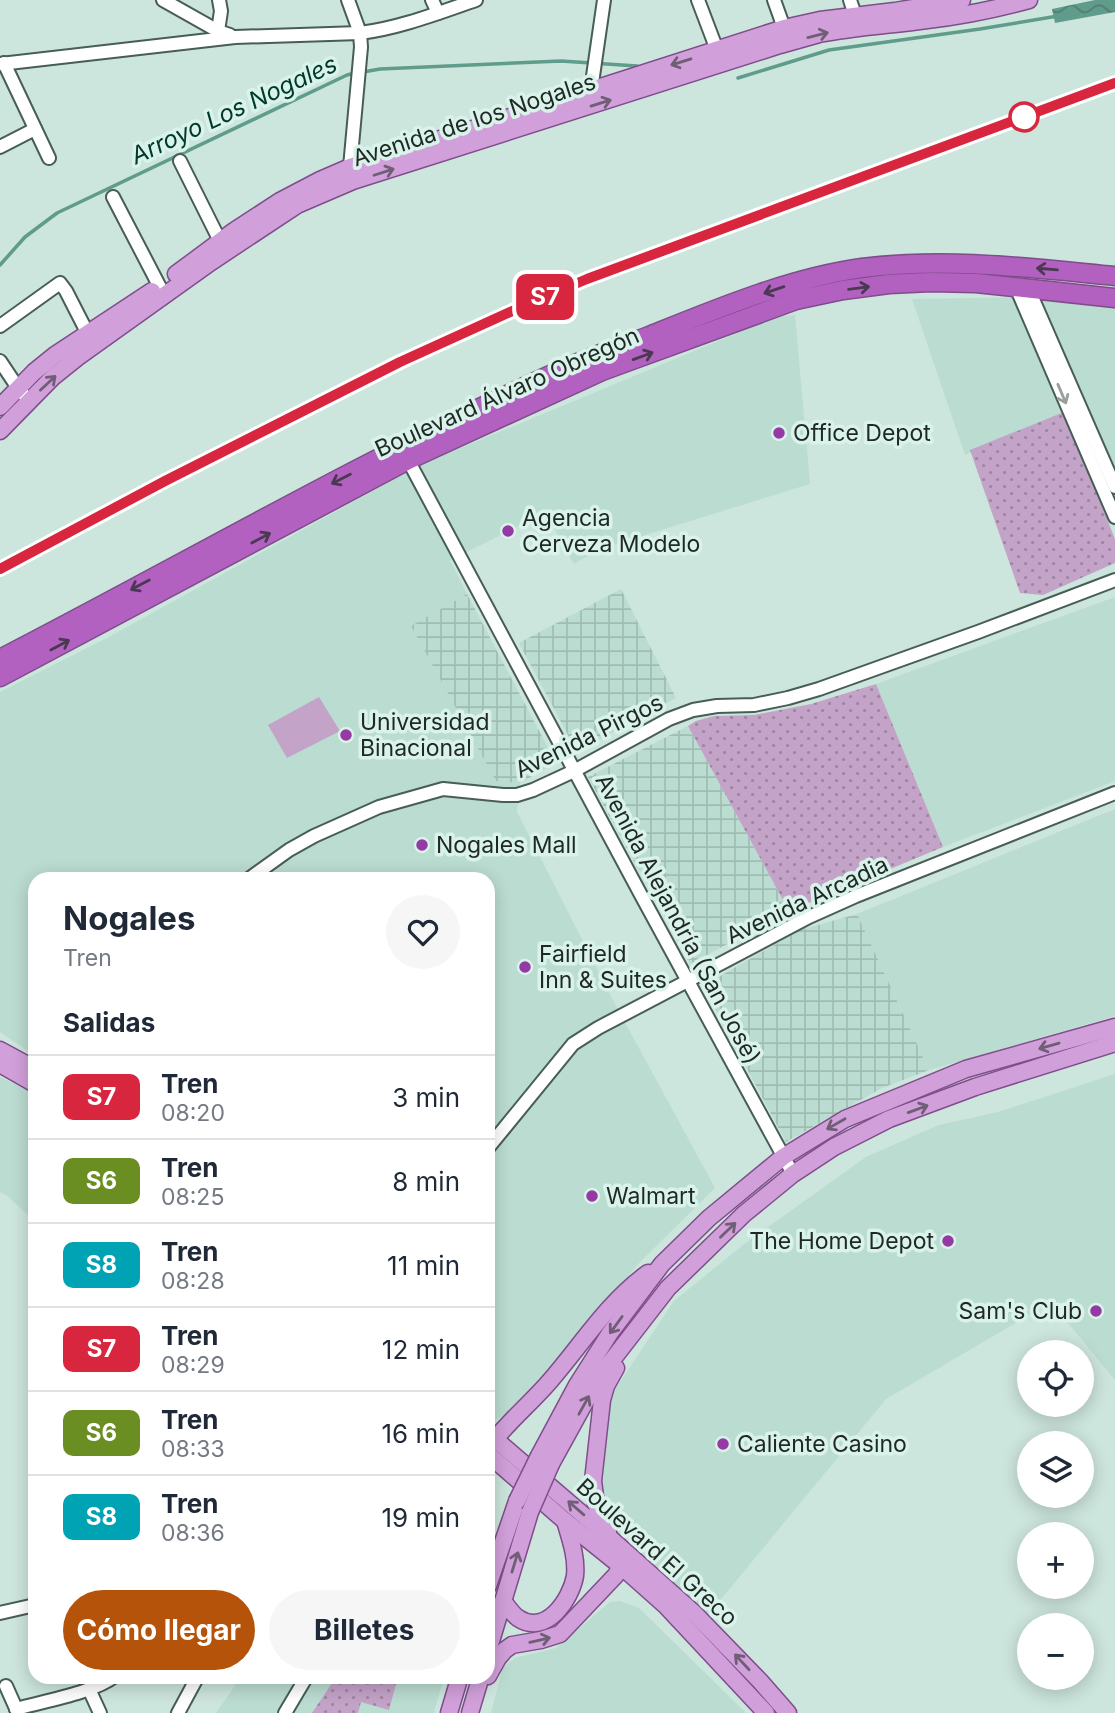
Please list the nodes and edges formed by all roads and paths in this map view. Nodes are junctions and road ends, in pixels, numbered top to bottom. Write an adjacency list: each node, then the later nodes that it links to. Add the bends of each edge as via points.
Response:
1 (163, 0): 15 (street)
2 (219, 0): 15 (street)
3 (348, 0): 16 (street)
4 (432, 0): 13 (street)
5 (477, 0): 13 (street)
6 (604, 0): 20 (street)
7 (698, 0): 18 (street)
8 (774, 0): 14 (street)
9 (962, 0): 11 (main road, Avenida de los Nogales)
10 (1030, 0): 25 (main road, Avenida de los Nogales, one-way to 10, via 819,34 930,20)
11 (931, 2): 12 (main road, Avenida de los Nogales)
12 (853, 7): 14 (main road, Avenida de los Nogales)
13 (438, 13): 16 (street)
14 (784, 28): 18 (main road, Avenida de los Nogales)
15 (218, 31): 17 (street)
16 (360, 33): 17 (street); 25 (street)
17 (235, 37): 19 (street)
18 (717, 50): 20 (main road, Avenida de los Nogales, one-way to 20)
19 (2, 63): 21 (street)
20 (591, 90): 25 (main road, Avenida de los Nogales)
21 (35, 129): 22 (street); 23 (street)
22 (0, 147)
23 (49, 158)
24 (180, 161): 27 (street)
25 (351, 174): 27 (main road, Avenida de los Nogales)
26 (113, 197): 30 (street)
27 (223, 247): 30 (main road, Avenida de los Nogales)
28 (1115, 276): 45 (highway, Boulevard Álvaro Obregón, one-way to 45, via 990,264 906,264 827,274 784,286 562,369 472,411)
29 (1022, 288): 31 (highway, Boulevard Álvaro Obregón); 40 (highway, Boulevard Álvaro Obregón, one-way to 29, via 602,371 796,300 889,284 976,283); 41 (street)
30 (162, 290): 33 (main road, Avenida de los Nogales); 37 (main road, Avenida de los Nogales, one-way to 30)
31 (1115, 298)
32 (0, 326): 33 (street, via 60,283)
33 (88, 334): 36 (main road, Avenida de los Nogales, via 55,355)
34 (0, 361): 35 (street)
35 (4, 378): 36 (street)
36 (18, 388): 37 (street); 38 (main road, Avenida de los Nogales)
37 (30, 400): 39 (main road, Avenida de los Nogales)
38 (0, 407)
39 (0, 431)
40 (408, 460): 48 (highway, Boulevard Álvaro Obregón, one-way to 40); 49 (street, Avenida Alejandría (San José))
41 (1107, 474): 42 (street); 43 (street)
42 (1115, 487)
43 (1115, 517)
44 (1115, 580): 49 (street, Avenida Pirgos, via 819,689 754,705 693,710)
45 (34, 642): 46 (highway); 47 (highway, Boulevard Álvaro Obregón)
46 (0, 649)
47 (0, 659)
48 (0, 677)
49 (574, 771): 51 (street, Avenida Pirgos, via 517,795 443,789 379,807 314,836); 52 (street, Avenida Alejandría (San José))
50 (1115, 793): 52 (street, Avenida Arcadia, via 856,895)
51 (258, 872)
52 (688, 982): 58 (street, Avenida Arcadia, via 573,1044); 59 (street, Avenida Alejandría (San José))
53 (1115, 1027): 59 (main road, one-way to 59, via 967,1069 845,1119)
54 (1115, 1042): 60 (main road, one-way to 54, via 889,1119)
55 (2, 1058): 56 (main road); 57 (main road)
56 (28, 1067)
57 (28, 1078)
58 (495, 1139)
59 (783, 1157): 60 (street, Avenida Alejandría (San José)); 61 (main road)
60 (793, 1174): 62 (main road, one-way to 60, via 668,1288)
61 (662, 1264): 63 (main road, via 613,1304 550,1380); 66 (main road, one-way to 66, via 577,1385)
62 (641, 1322): 66 (main road, one-way to 62); 68 (main road, via 602,1400 593,1481 596,1504)
63 (495, 1436)
64 (495, 1443): 68 (main road, Boulevard El Greco, one-way to 64)
65 (495, 1460): 67 (main road, Boulevard El Greco)
66 (545, 1460): 69 (main road, bridge, via 517,1501); 71 (main road, one-way to 66, bridge)
67 (565, 1521): 70 (main road, Boulevard El Greco); 71 (main road, via 575,1577 560,1610 532,1623 516,1617)
68 (616, 1543): 70 (main road); 91 (main road, Boulevard El Greco, one-way to 68, via 694,1613)
69 (495, 1565)
70 (621, 1566): 75 (main road, one-way to 70, via 512,1646 560,1634); 90 (main road, Boulevard El Greco, via 666,1606)
71 (503, 1601): 74 (main road)
72 (28, 1607): 73 (street)
73 (0, 1613)
74 (495, 1628)
75 (495, 1663)
76 (104, 1684): 83 (street)
77 (194, 1684): 87 (street)
78 (302, 1684): 88 (street)
79 (458, 1684): 89 (main road)
80 (479, 1684): 84 (main road)
81 (484, 1684): 84 (main road)
82 (6, 1686): 85 (street)
83 (89, 1689): 85 (street); 86 (street)
84 (472, 1708)
85 (17, 1711)
86 (100, 1713)
87 (178, 1713)
88 (285, 1713)
89 (449, 1713)
90 (766, 1713)
91 (788, 1713)

